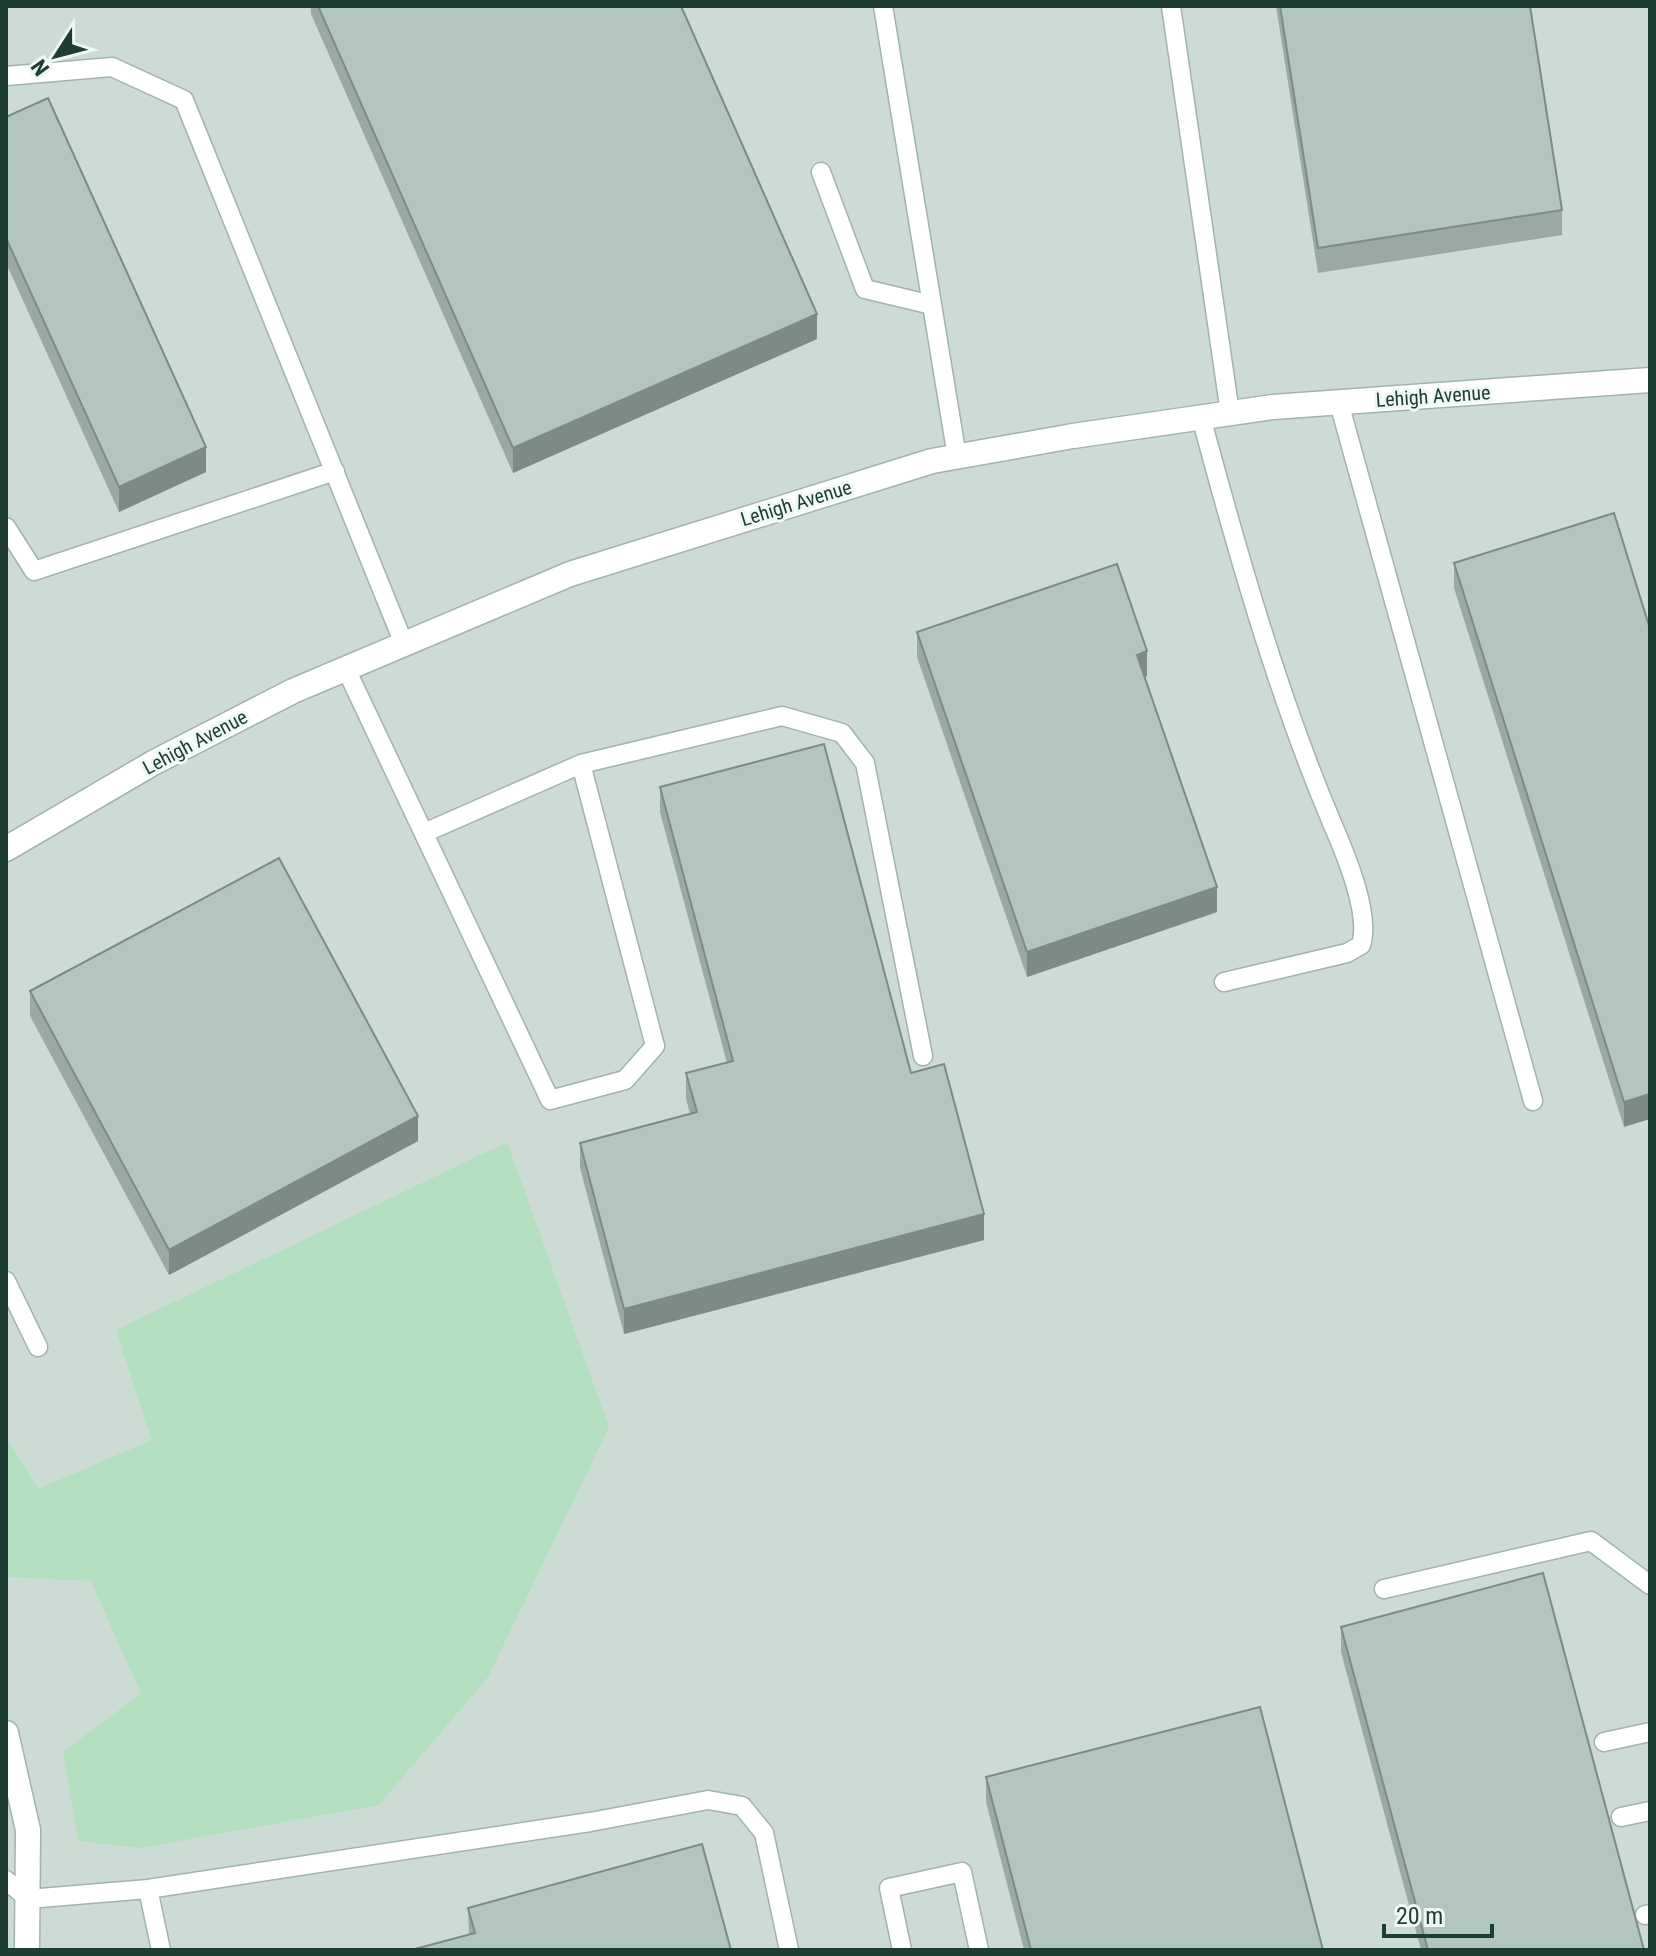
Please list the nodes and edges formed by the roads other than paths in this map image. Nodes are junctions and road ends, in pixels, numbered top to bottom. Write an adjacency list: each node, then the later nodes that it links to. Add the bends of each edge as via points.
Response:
1 (883, 6): 5 (lane)
2 (1171, 6): 8 (lane)
3 (6, 76): 11 (lane, via 112,67 184,100)
4 (821, 172): 5 (lane, via 865,289)
5 (932, 305): 10 (lane)
6 (1650, 380): 7 (street, Lehigh Avenue)
7 (1339, 403): 8 (street, Lehigh Avenue); 20 (lane)
8 (1230, 413): 9 (street, Lehigh Avenue)
9 (1201, 417): 10 (street, Lehigh Avenue); 18 (lane, via 1238,555 1313,778 1344,851 1365,931 1361,945 1347,953)
10 (957, 457): 13 (street, Lehigh Avenue, via 570,574)
11 (335, 471): 12 (lane, via 34,571); 13 (lane)
12 (6, 527)
13 (404, 644): 14 (street, Lehigh Avenue)
14 (346, 669): 16 (lane); 17 (street, Lehigh Avenue, via 153,763)
15 (581, 764): 16 (lane); 16 (lane, via 655,1046 625,1080 550,1100); 19 (lane, via 782,716 842,733 865,763)
16 (424, 833)
17 (6, 849)
18 (1224, 982)
19 (923, 1056)
20 (1533, 1101)
21 (6, 1281): 22 (lane)
22 (38, 1347)
23 (1650, 1585): 24 (lane, via 1591,1541)
24 (1384, 1589)
25 (1650, 1732): 27 (lane)
26 (6, 1733): 32 (street, via 28,1830)
27 (1604, 1742)
28 (1650, 1811): 29 (lane)
29 (1621, 1817)
30 (6, 1880): 32 (lane)
31 (148, 1889): 32 (lane); 34 (lane); 35 (lane, via 708,1800 742,1806 764,1833)
32 (28, 1899): 33 (street)
33 (27, 1950)
34 (161, 1950)
35 (789, 1950)
36 (902, 1950): 37 (lane, via 889,1888 962,1872)
37 (979, 1950)

